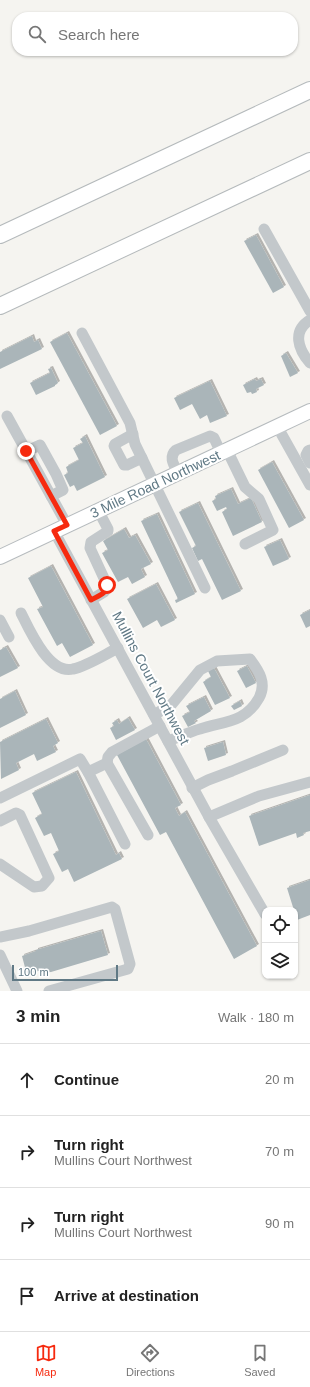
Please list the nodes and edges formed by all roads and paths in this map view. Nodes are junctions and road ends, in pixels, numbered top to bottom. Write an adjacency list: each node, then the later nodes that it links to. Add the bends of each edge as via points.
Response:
1 (310, 90): 5 (highway)
2 (310, 161): 4 (highway)
3 (264, 229): 7 (street)
4 (157, 233): 6 (highway); 8 (highway)
5 (0, 235)
6 (0, 306)
7 (310, 311)
8 (0, 314)
9 (310, 320): 11 (street, via 302,326 298,342)
10 (82, 333): 15 (street, via 130,423)
11 (310, 363)
12 (310, 411): 14 (main road, 3 Mile Road Northwest)
13 (7, 416): 25 (street, Mullins Court Northwest, via 51,496)
14 (277, 426): 17 (main road, 3 Mile Road Northwest); 20 (street)
15 (133, 434): 18 (street); 18 (street, via 115,444 114,450 124,465)
16 (310, 450): 19 (street, via 306,455)
17 (224, 451): 21 (main road, 3 Mile Road Northwest); 21 (street, via 210,436 176,450 172,458); 26 (street, via 245,487 259,499 273,530)
18 (142, 458): 22 (street)
19 (310, 463)
20 (307, 471): 23 (street)
21 (178, 473): 22 (main road, 3 Mile Road Northwest)
22 (155, 484): 24 (main road, 3 Mile Road Northwest); 28 (street)
23 (310, 485)
24 (98, 510): 25 (main road, 3 Mile Road Northwest); 29 (street, via 108,532 92,542 90,548 108,587)
25 (61, 528): 27 (main road, 3 Mile Road Northwest); 29 (street, Mullins Court Northwest)
26 (245, 544)
27 (0, 557)
28 (205, 588)
29 (91, 600): 33 (street, Mullins Court Northwest)
30 (21, 613): 33 (street, via 40,648 59,667 71,670)
31 (0, 620): 32 (street)
32 (9, 637)
33 (118, 648): 34 (street, Mullins Court Northwest)
34 (154, 715): 35 (street, Mullins Court Northwest); 36 (street, via 172,704 200,670 217,661 250,659 256,668 263,684 262,692 246,714)
35 (160, 726): 36 (street, Mullins Court Northwest); 38 (street, via 112,752)
36 (168, 741): 41 (street, Mullins Court Northwest)
37 (283, 750): 41 (street)
38 (107, 763): 39 (street); 45 (street)
39 (88, 772): 42 (street, via 80,759); 46 (street)
40 (310, 782): 43 (street, via 259,796)
41 (192, 788): 43 (street, Mullins Court Northwest)
42 (0, 798)
43 (208, 818): 48 (street, Mullins Court Northwest)
44 (0, 821): 47 (street, via 16,813 20,815 49,878 42,886 34,887)
45 (148, 835)
46 (125, 844)
47 (0, 864)
48 (262, 909)
49 (0, 937): 52 (street, via 112,907 115,909 130,964 128,969)
50 (0, 955): 51 (street)
51 (17, 991)
52 (49, 991)

